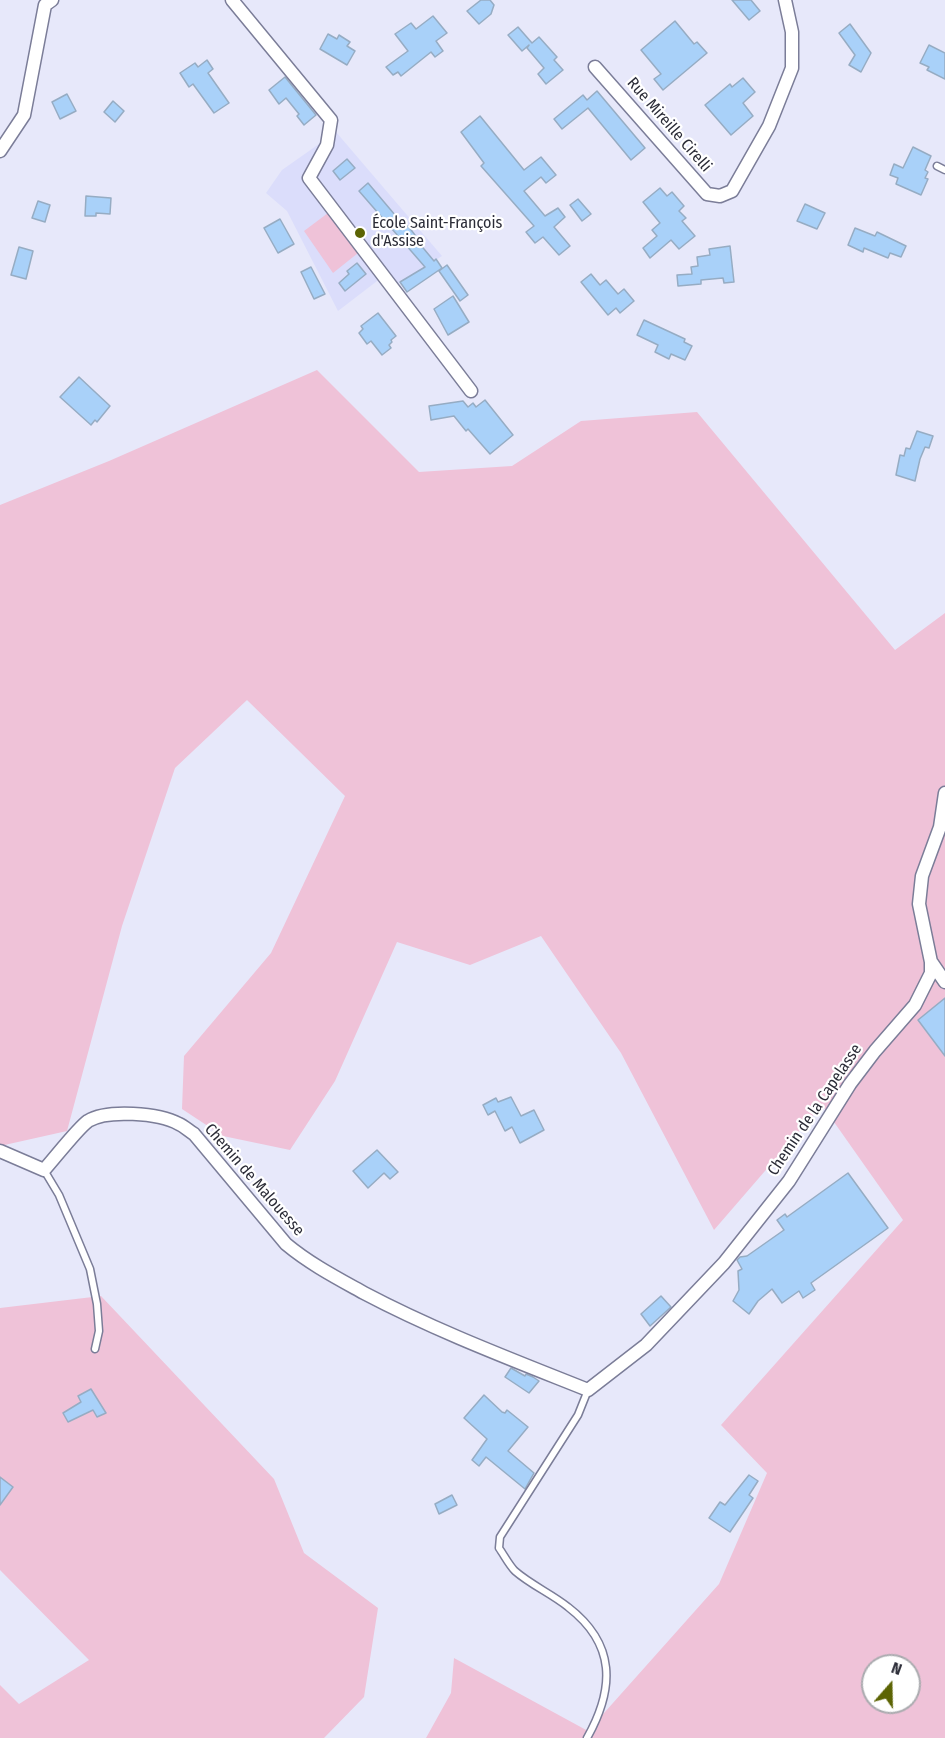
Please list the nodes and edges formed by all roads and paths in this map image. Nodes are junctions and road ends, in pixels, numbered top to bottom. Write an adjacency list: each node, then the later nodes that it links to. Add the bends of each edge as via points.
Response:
1 (52, 0): 5 (street, via 45,5 24,115)
2 (232, 0): 8 (street, via 331,120 327,145 309,178)
3 (785, 0): 4 (street, Rue Mireille Cirelli, via 792,32 792,68 769,126 732,191 720,196 707,194)
4 (595, 67)
5 (0, 152)
6 (937, 166): 7 (lane)
7 (945, 170)
8 (471, 391)
9 (945, 793): 10 (street, Chemin de la Capelasse, via 940,827 922,876 919,904)
10 (931, 962): 11 (street); 15 (street, Chemin de la Capelasse, via 931,973 915,1005 874,1051 789,1181 724,1263 646,1345)
11 (945, 982)
12 (0, 1151): 13 (street)
13 (44, 1170): 14 (lane, via 59,1195 90,1269 99,1331); 15 (street, Chemin de Malouesse, via 87,1122 105,1115 128,1114 178,1123 194,1134 286,1245 302,1258 391,1307)
14 (95, 1349)
15 (588, 1390): 16 (lane, via 578,1415 500,1537 499,1548 514,1570 570,1608 603,1648 608,1676)
16 (587, 1738)

